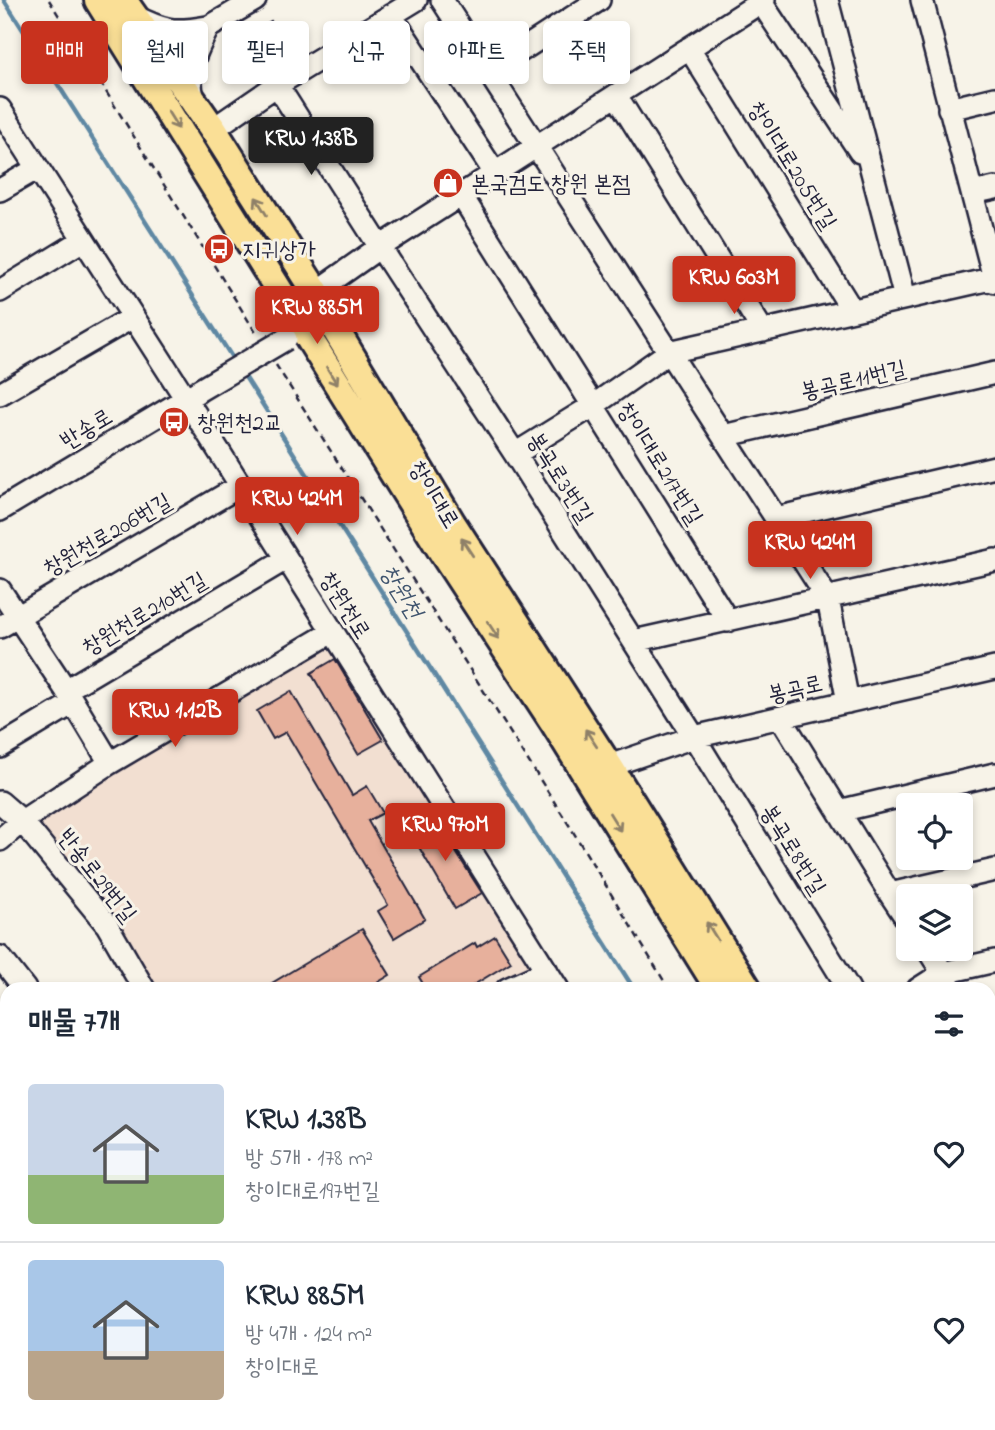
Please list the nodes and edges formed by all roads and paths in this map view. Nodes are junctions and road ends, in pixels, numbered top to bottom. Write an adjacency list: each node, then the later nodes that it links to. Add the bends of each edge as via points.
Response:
1 (49, 0): 46 (path)
2 (98, 0): 14 (main road, 창이대로)
3 (416, 0): 11 (street)
4 (442, 0): 12 (street)
5 (599, 0): 15 (street)
6 (827, 0): 29 (street)
7 (922, 0): 25 (street)
8 (763, 1): 16 (street); 29 (street)
9 (242, 3): 13 (street)
10 (128, 8): 13 (street, via 164,30)
11 (391, 15): 20 (street); 30 (street)
12 (455, 21)
13 (209, 27): 23 (street, via 191,70)
14 (122, 29)
15 (529, 45)
16 (689, 48): 21 (street); 41 (street, 창이대로205번길)
17 (163, 84): 45 (main road, 창이대로, one-way to 45)
18 (172, 84): 23 (main road, 창이대로)
19 (496, 84): 27 (street)
20 (277, 85): 26 (street); 36 (street, 봉곡로3번길)
21 (616, 95): 27 (street); 44 (street)
22 (995, 98): 25 (street)
23 (194, 103): 26 (main road, 창이대로)
24 (0, 109): 28 (street, 창원천로)
25 (949, 109): 33 (street)
26 (213, 129): 39 (main road, 창이대로, one-way to 26)
27 (536, 147): 30 (street); 47 (street)
28 (38, 168): 32 (street); 35 (street, 창원천로)
29 (870, 168): 40 (street)
30 (495, 173): 34 (street)
31 (995, 188): 33 (street)
32 (0, 190)
33 (972, 193): 37 (street)
34 (461, 195): 36 (street); 52 (street)
35 (83, 240): 38 (street); 42 (street, 창원천로)
36 (380, 247): 39 (street); 54 (street, 봉곡로3번길)
37 (995, 279): 40 (street, 창이대로217번길)
38 (0, 291)
39 (316, 292): 43 (main road, 창이대로)
40 (905, 298): 41 (street, 창이대로217번길)
41 (852, 310): 44 (street, 창이대로217번길)
42 (133, 317): 50 (street); 51 (street, 창원천로)
43 (328, 317): 45 (street); 74 (main road, 창이대로, one-way to 43)
44 (763, 331): 47 (street, 창이대로217번길)
45 (295, 334): 51 (street, 반송로, bridge); 74 (main road, 창이대로, one-way to 74)
46 (259, 338)
47 (669, 352): 52 (street, 창이대로217번길); 53 (street)
48 (274, 361): 90 (path)
49 (995, 373): 53 (street, 봉곡로11번길)
50 (0, 394)
51 (192, 395): 56 (street, 창원천로); 57 (street, 반송로)
52 (594, 405): 54 (street, 창이대로217번길); 63 (street, 창이대로217번길)
53 (723, 436): 58 (street)
54 (515, 454): 66 (street, 봉곡로3번길)
55 (995, 467): 58 (street)
56 (240, 486): 59 (street, 창원천로); 64 (street, 창원천로206번길)
57 (0, 510)
58 (776, 518): 62 (street)
59 (286, 559): 65 (street, 창원천로); 68 (street, 창원천로210번길)
60 (995, 560): 62 (street)
61 (0, 590): 64 (street)
62 (828, 599): 63 (street); 69 (street)
63 (728, 621): 66 (street)
64 (8, 622): 68 (street)
65 (332, 632): 73 (street); 86 (street, 창원천로)
66 (634, 641): 71 (street, 봉곡로3번길)
67 (995, 668): 69 (street, 봉곡로)
68 (69, 696): 72 (street, 창원천로210번길); 73 (street)
69 (848, 702): 70 (street, 봉곡로)
70 (782, 718): 71 (street, 봉곡로); 77 (street)
71 (694, 737): 74 (street, 봉곡로); 93 (street, 봉곡로8번길)
72 (0, 747)
73 (110, 763): 78 (street)
74 (597, 770): 91 (main road, 창이대로, one-way to 91); 92 (main road, 창이대로, one-way to 74)
75 (995, 774): 77 (street)
76 (0, 802): 78 (street, 반송로29번길)
77 (839, 811): 81 (street)
78 (22, 821): 79 (street); 89 (street, 반송로29번길, via 107,925)
79 (0, 841)
80 (995, 870): 81 (street)
81 (890, 894): 82 (street)
82 (896, 903)
83 (0, 957): 88 (street)
84 (935, 961): 87 (street)
85 (995, 961): 87 (street)
86 (552, 980)
87 (947, 981)
88 (20, 982)
89 (140, 982)
90 (664, 982)
91 (715, 982)
92 (743, 982)
93 (845, 982)

